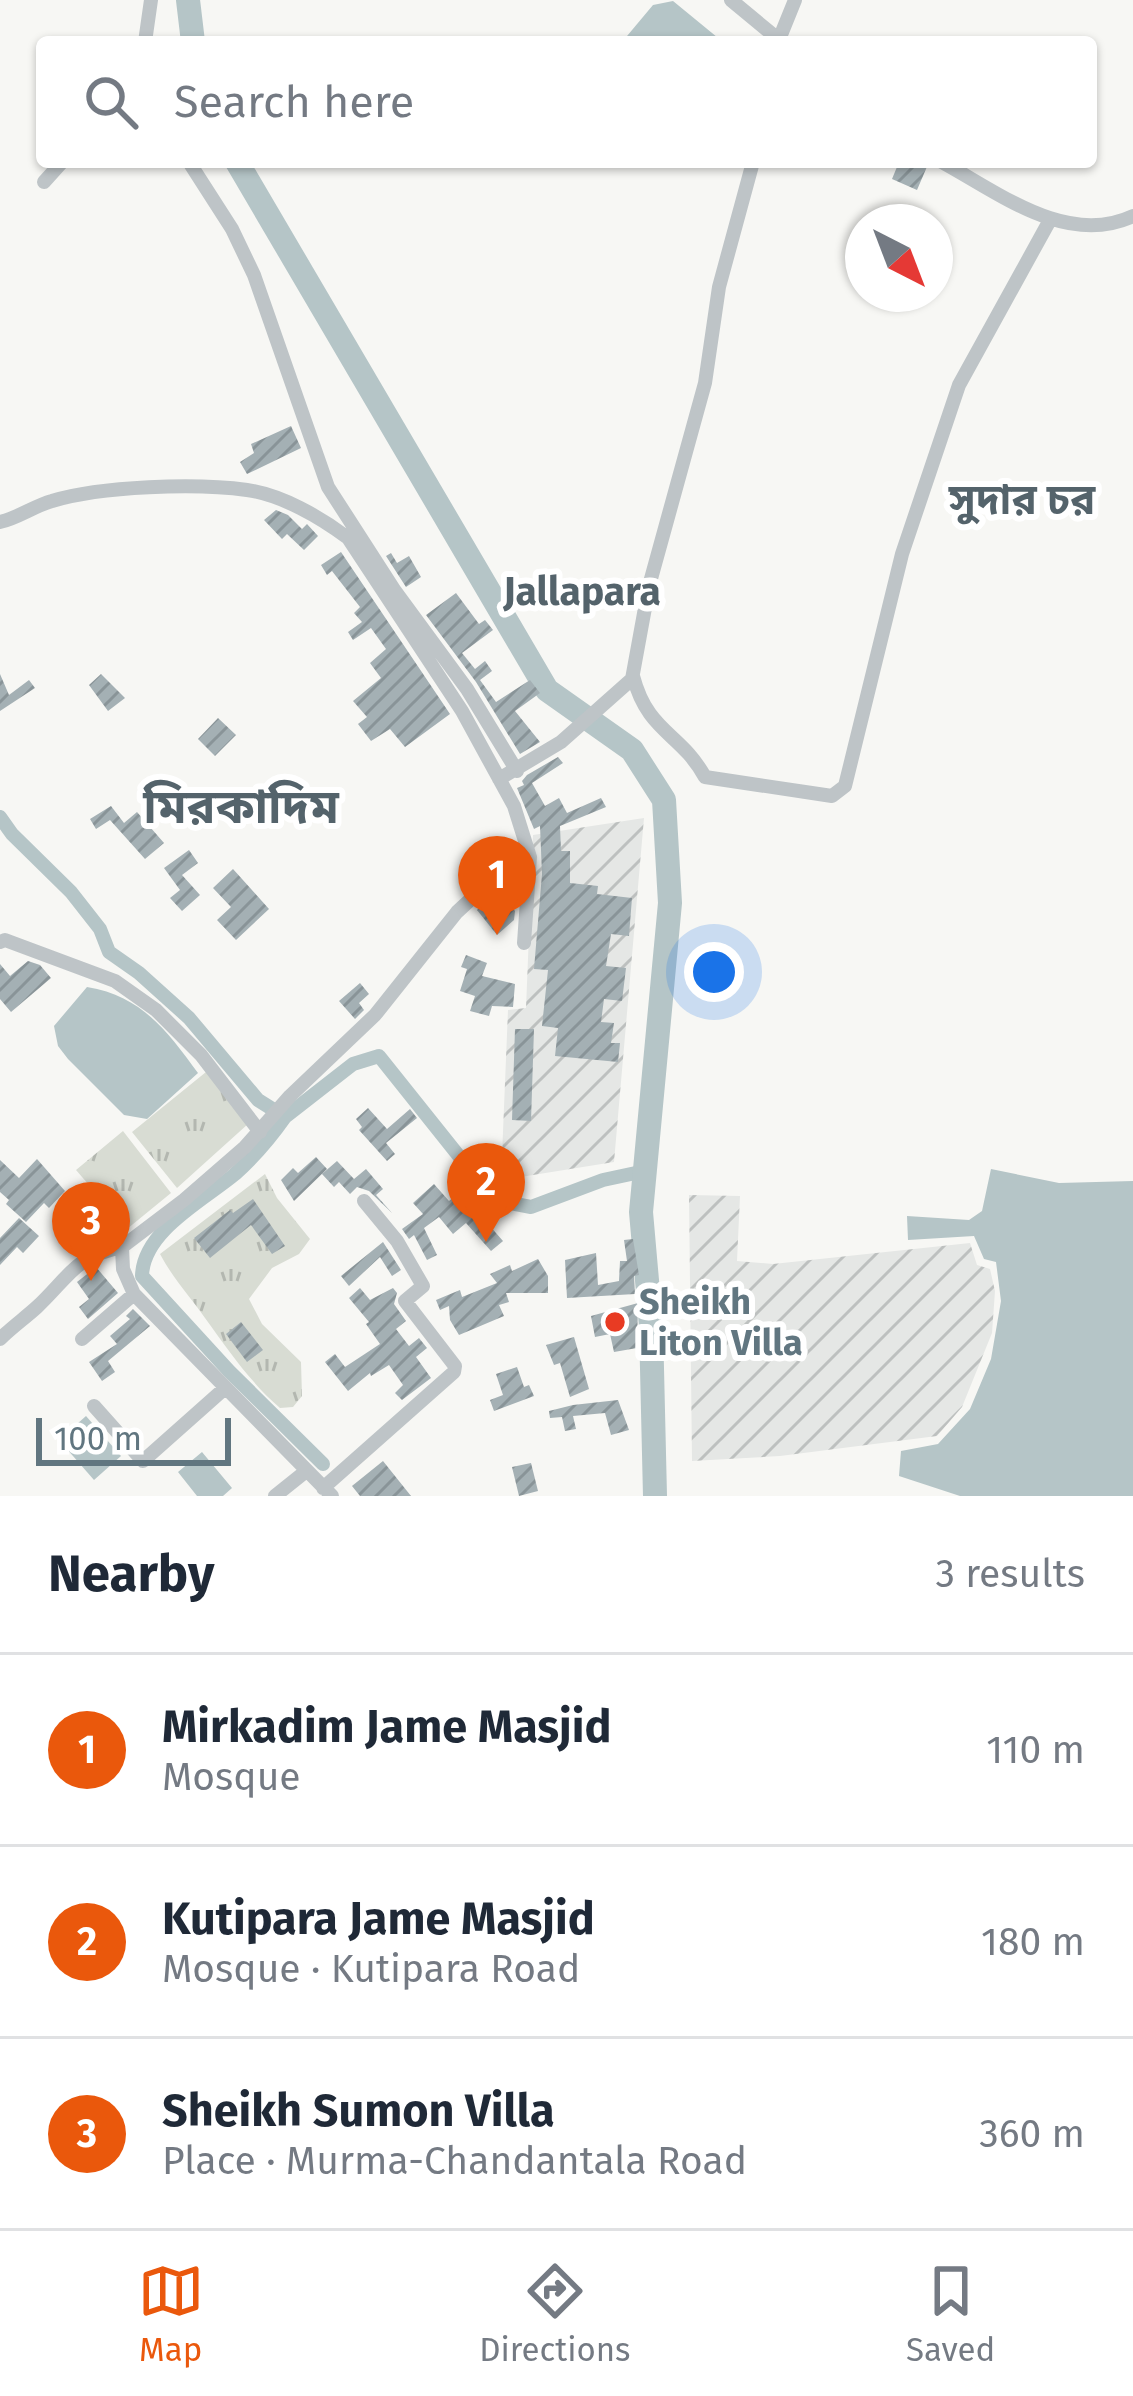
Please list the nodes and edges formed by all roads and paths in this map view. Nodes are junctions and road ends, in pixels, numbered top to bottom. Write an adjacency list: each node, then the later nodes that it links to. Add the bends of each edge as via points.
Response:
1 (152, 0): 4 (street)
2 (730, 0): 5 (street)
3 (795, 0): 6 (street)
4 (147, 36)
5 (772, 36)
6 (780, 36)
7 (57, 168): 11 (street)
8 (193, 168): 16 (street, via 254,275 328,487)
9 (751, 168): 15 (street)
10 (953, 168): 13 (street)
11 (44, 182)
12 (1133, 216): 13 (street, via 1095,226)
13 (1050, 220): 15 (street, via 959,385 902,554 845,786 832,796 705,777 692,754 654,723)
14 (0, 522): 17 (street, via 52,501 146,488 249,490 331,525 420,645)
15 (633, 676): 16 (street)
16 (517, 771): 17 (street)
17 (499, 779): 18 (street)
18 (530, 857): 20 (street); 21 (street, via 457,912 375,1015)
19 (0, 942): 21 (street, via 115,981 156,1010)
20 (524, 943)
21 (264, 1126): 23 (street)
22 (364, 1202): 30 (street, via 412,1264 423,1286 405,1300 454,1372)
23 (122, 1247): 24 (street); 25 (street, via 79,1261)
24 (134, 1294): 26 (street); 27 (street)
25 (0, 1339)
26 (82, 1339)
27 (224, 1389): 28 (street, via 142,1461); 29 (street)
28 (94, 1406)
29 (305, 1472): 30 (street); 31 (street)
30 (328, 1492)
31 (275, 1496)

